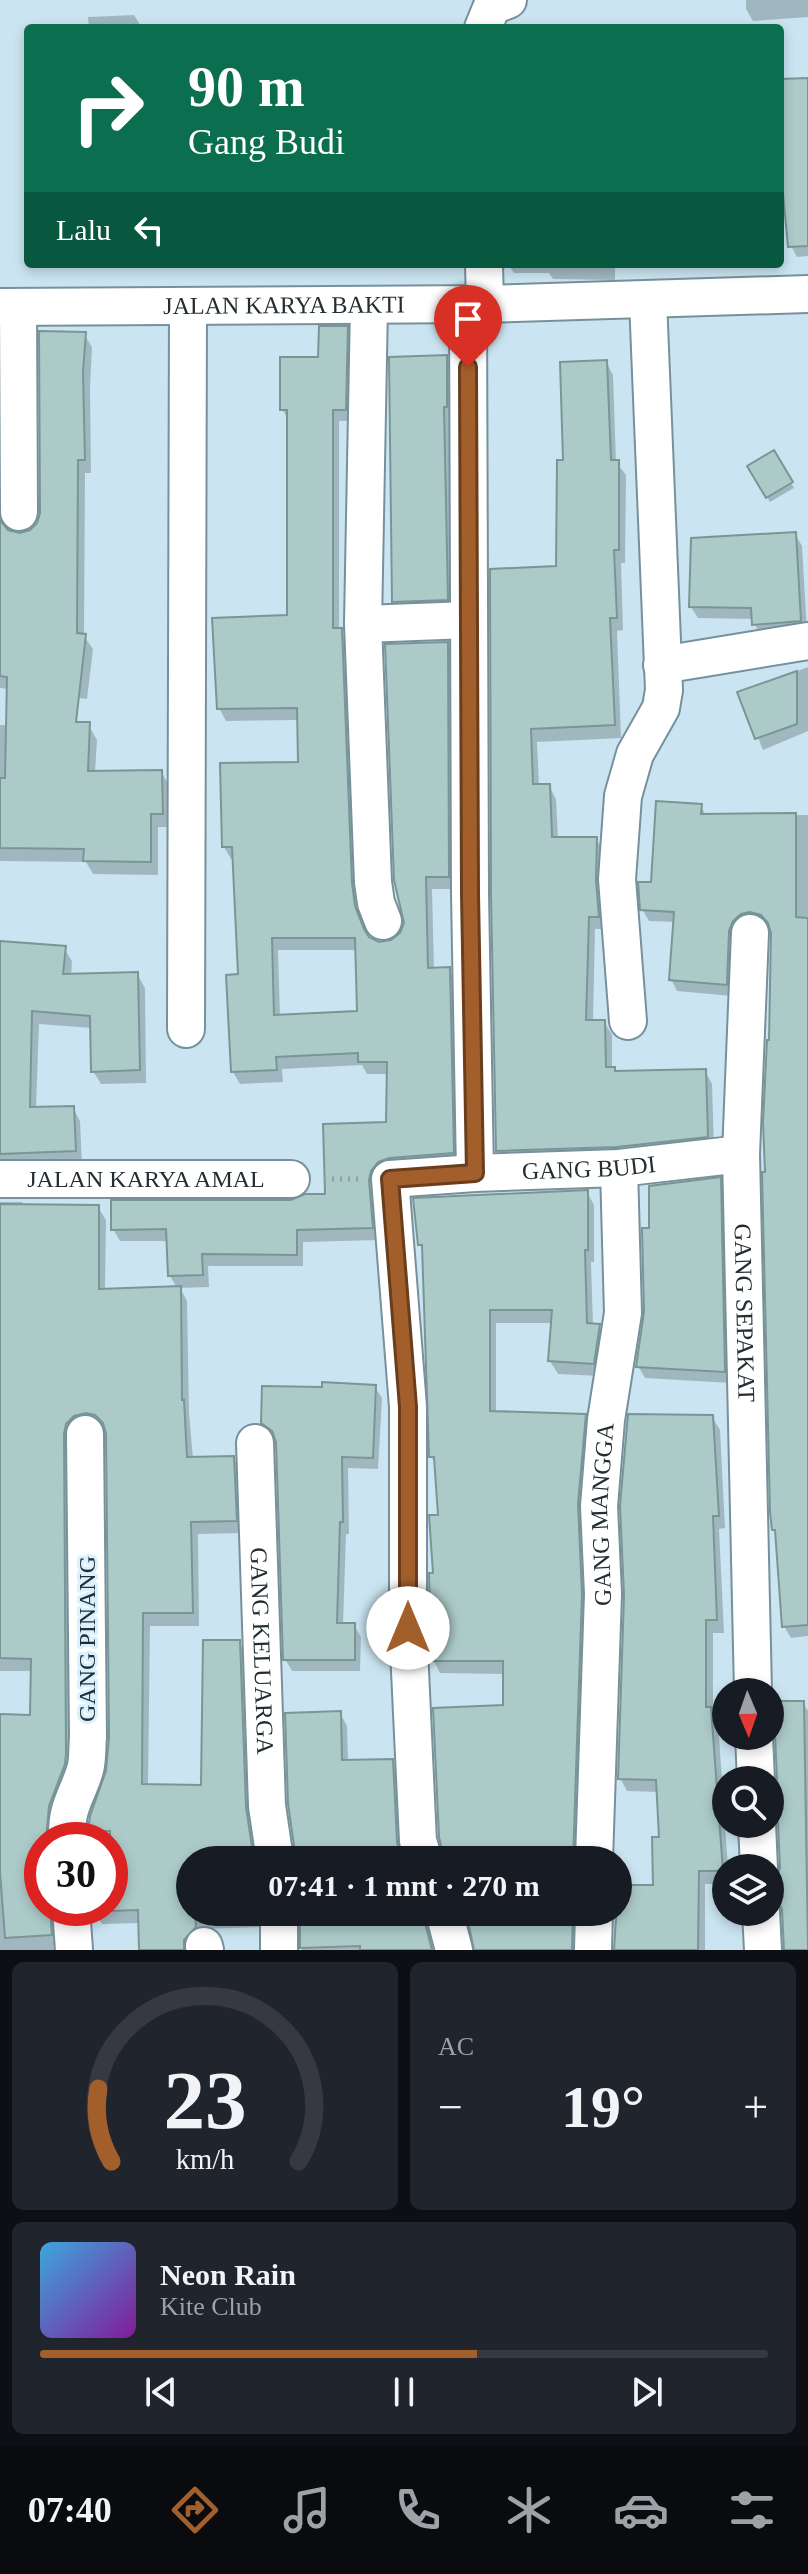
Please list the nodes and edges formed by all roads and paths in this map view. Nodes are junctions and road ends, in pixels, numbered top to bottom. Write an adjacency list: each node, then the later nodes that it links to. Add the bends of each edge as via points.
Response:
1 (508, 0): 2 (street, via 492,6)
2 (485, 24)
3 (483, 268): 6 (street)
4 (808, 294): 5 (street, JALAN KARYA BAKTI)
5 (648, 300): 6 (street, JALAN KARYA BAKTI); 14 (street)
6 (477, 304): 7 (street, JALAN KARYA BAKTI); 11 (street)
7 (369, 305): 9 (street, JALAN KARYA BAKTI); 12 (street)
8 (9, 308): 9 (street, JALAN KARYA BAKTI); 10 (street)
9 (188, 308): 18 (street)
10 (19, 512)
11 (469, 620): 12 (street); 21 (street)
12 (363, 624): 15 (street, via 373,882)
13 (808, 641): 14 (street)
14 (662, 665): 17 (street, via 661,708 635,754 623,796 617,879)
15 (383, 921)
16 (750, 933): 19 (street, GANG SEPAKAT)
17 (628, 1021)
18 (186, 1029)
19 (741, 1154): 20 (street, GANG BUDI); 27 (street, GANG SEPAKAT)
20 (619, 1168): 21 (street, GANG BUDI); 31 (street, GANG MANGGA, via 623,1313 599,1506 603,1594)
21 (475, 1173): 24 (street, GANG BUDI)
22 (0, 1179): 23 (street, JALAN KARYA AMAL)
23 (291, 1179): 24 (path)
24 (390, 1179): 30 (street, via 408,1407 408,1628)
25 (85, 1434): 28 (street, GANG PINANG, via 88,1737 86,1768)
26 (255, 1443): 29 (street, GANG KELUARGA, via 267,1806)
27 (753, 1678)
28 (67, 1822)
29 (273, 1846)
30 (420, 1846)
31 (594, 1846)
32 (72, 1926): 37 (street)
33 (279, 1926): 38 (street)
34 (448, 1926): 39 (street)
35 (594, 1926): 40 (street)
36 (762, 1926): 41 (street)
37 (74, 1950)
38 (279, 1950)
39 (454, 1950)
40 (593, 1950)
41 (763, 1950)

